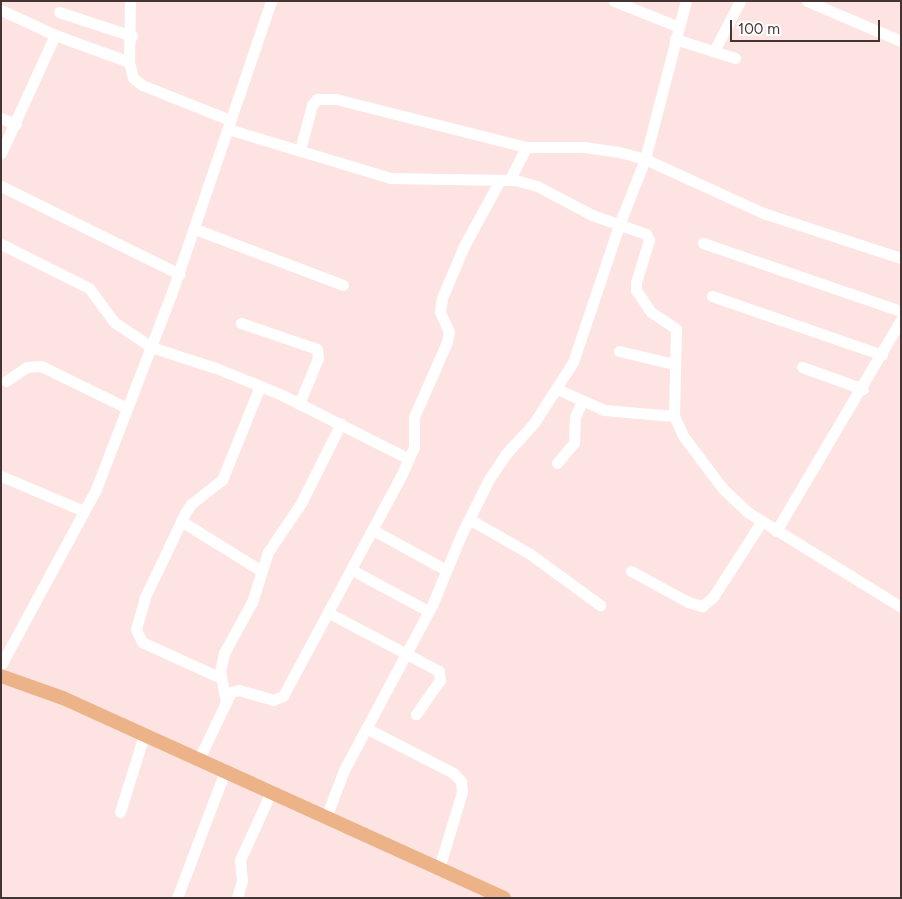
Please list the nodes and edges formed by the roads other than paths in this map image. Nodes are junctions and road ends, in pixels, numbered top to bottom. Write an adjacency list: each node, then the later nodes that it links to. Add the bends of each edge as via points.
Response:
1 (130, 1): 11 (street)
2 (271, 1): 19 (street)
3 (614, 1): 9 (street)
4 (686, 1): 9 (street)
5 (740, 1): 14 (street)
6 (807, 1): 13 (street)
7 (1, 10): 10 (street)
8 (59, 12): 11 (street)
9 (678, 27): 12 (street)
10 (55, 35): 16 (street); 18 (street)
11 (132, 36): 16 (street)
12 (675, 39): 14 (street); 23 (street)
13 (901, 41)
14 (714, 51): 15 (street)
15 (735, 58)
16 (130, 62): 19 (street, via 133,78 142,85)
17 (1, 118): 18 (street)
18 (16, 124): 22 (street)
19 (229, 125): 21 (street); 27 (street)
20 (526, 147): 21 (street, via 401,113 326,97 317,99 312,105); 23 (street, via 584,147); 24 (street)
21 (300, 150): 24 (street, via 390,178)
22 (1, 153)
23 (645, 160): 26 (street); 30 (street, via 763,213)
24 (505, 180): 26 (street, via 537,186 578,209); 51 (street, via 464,246 442,298 440,312 449,332 447,342 414,417 414,443)
25 (1, 186): 31 (street)
26 (619, 225): 40 (street, via 649,236 636,290 644,306 676,329); 44 (street, via 580,343)
27 (195, 229): 31 (street); 32 (street)
28 (702, 243): 34 (street)
29 (1, 244): 37 (street, via 89,288 114,322)
30 (901, 258)
31 (179, 274): 37 (street)
32 (343, 285)
33 (712, 296): 39 (street)
34 (901, 311)
35 (901, 320): 39 (street)
36 (241, 323): 47 (street, via 317,349 318,358)
37 (151, 347): 43 (street); 48 (street)
38 (619, 350): 40 (street)
39 (882, 355): 45 (street)
40 (674, 364): 49 (street)
41 (802, 367): 45 (street)
42 (6, 381): 48 (street, via 27,367 41,366)
43 (260, 386): 47 (street); 56 (street, via 222,480 191,504)
44 (557, 389): 46 (street); 55 (street, via 534,423 505,455)
45 (863, 389): 59 (street)
46 (582, 401): 49 (street, via 616,412); 52 (street, via 575,418 574,443)
47 (299, 404): 50 (street)
48 (128, 408): 54 (street, via 96,490)
49 (674, 416): 57 (street, via 684,437 723,489)
50 (341, 423): 51 (street); 60 (street, via 308,490)
51 (409, 459): 58 (street)
52 (557, 463)
53 (1, 476): 54 (street)
54 (84, 511): 69 (street)
55 (469, 519): 62 (street); 64 (street, via 530,554)
56 (181, 520): 60 (street); 71 (street, via 145,597 136,634 142,642)
57 (762, 521): 59 (street); 63 (street, via 713,597 702,606 688,602)
58 (372, 530): 61 (street); 62 (street)
59 (776, 531): 65 (street)
60 (260, 570): 71 (street, via 252,602 222,659)
61 (352, 570): 66 (street); 67 (street)
62 (446, 570): 66 (street)
63 (632, 571)
64 (600, 605)
65 (901, 607)
66 (428, 612): 68 (street)
67 (329, 613): 68 (street); 72 (street, via 283,696 273,700 235,690)
68 (406, 653): 73 (street, via 442,675); 74 (street)
69 (1, 666)
70 (1, 676): 75 (main road, via 63,698)
71 (220, 678): 72 (street)
72 (226, 702): 76 (street)
73 (416, 714)
74 (366, 728): 80 (street); 81 (street, via 453,773 461,781 462,792)
75 (144, 735): 76 (main road); 79 (street)
76 (199, 759): 77 (main road)
77 (225, 771): 78 (main road); 82 (street)
78 (271, 792): 80 (main road); 83 (street, via 240,860 242,880)
79 (120, 812)
80 (326, 817): 81 (main road)
81 (439, 868): 84 (main road)
82 (176, 898)
83 (237, 898)
84 (504, 898)

